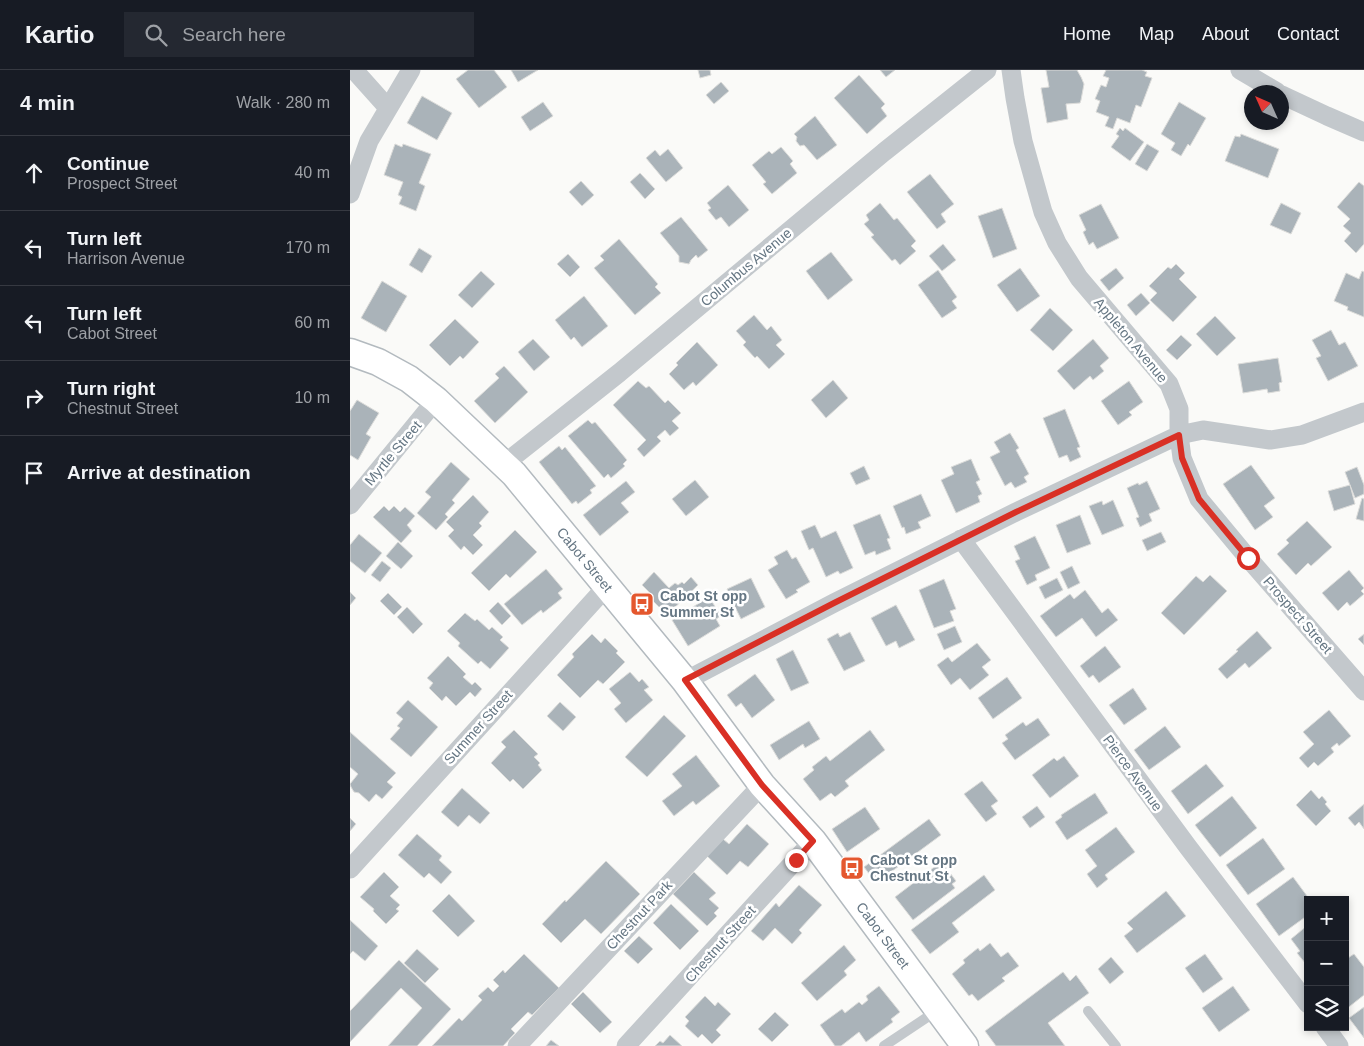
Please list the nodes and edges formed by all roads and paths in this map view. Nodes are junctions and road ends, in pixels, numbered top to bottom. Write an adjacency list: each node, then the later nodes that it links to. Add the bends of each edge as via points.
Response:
1 (354, 70): 8 (street)
2 (411, 70): 8 (street)
3 (987, 70): 15 (street, Columbus Avenue)
4 (1011, 70): 14 (street, Appleton Avenue, via 1023,141 1043,212 1057,244 1079,278 1169,384 1179,409)
5 (1240, 70): 6 (street)
6 (1265, 85)
7 (1289, 98): 9 (street)
8 (388, 108): 10 (street, via 369,140)
9 (1364, 132)
10 (350, 194)
11 (350, 352): 12 (main road, Cabot Street, via 378,362)
12 (436, 400): 15 (main road, Cabot Street); 16 (street, Myrtle Street)
13 (1364, 412): 14 (street, via 1302,435 1270,440 1203,430)
14 (1179, 435): 17 (street); 20 (street, Prospect Street, via 1182,458 1199,499)
15 (504, 464): 18 (main road, Cabot Street)
16 (350, 505)
17 (961, 539): 19 (street); 24 (street, Pierce Avenue, via 1182,840)
18 (607, 586): 19 (main road, Cabot Street); 23 (street, Summer Street)
19 (685, 680): 21 (main road, Cabot Street)
20 (1364, 691)
21 (762, 785): 22 (main road, Cabot Street); 28 (street, Chestnut Park)
22 (813, 841): 25 (main road, Cabot Street); 29 (street, Chestnut Street)
23 (350, 869)
24 (1304, 999)
25 (938, 1010): 30 (lane); 31 (main road, Cabot Street)
26 (1088, 1011): 32 (lane)
27 (1328, 1031): 33 (street)
28 (517, 1046)
29 (626, 1046)
30 (884, 1046)
31 (965, 1046)
32 (1116, 1046)
33 (1340, 1046)

